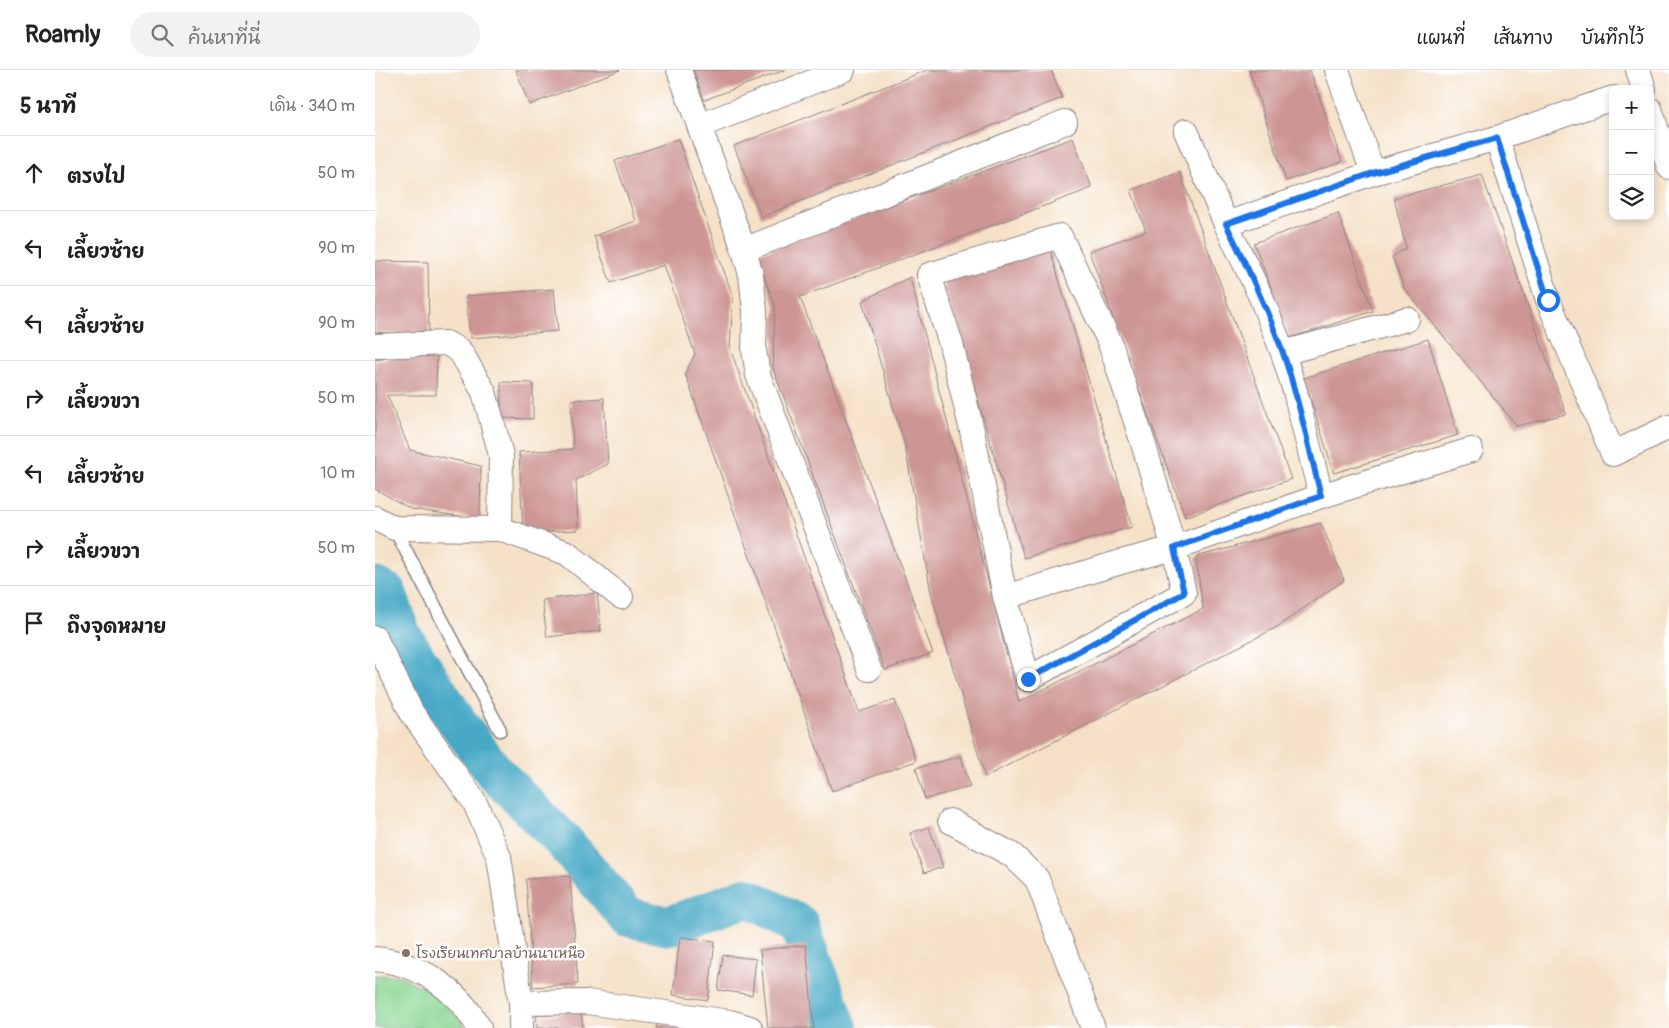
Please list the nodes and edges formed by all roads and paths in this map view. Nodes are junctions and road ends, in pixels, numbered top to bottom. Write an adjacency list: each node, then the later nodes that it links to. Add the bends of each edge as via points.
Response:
1 (679, 70): 7 (street)
2 (843, 70): 7 (street)
3 (1337, 70): 11 (street)
4 (1609, 99): 9 (street)
5 (1065, 122): 13 (street)
6 (1654, 122): 10 (street)
7 (699, 126): 13 (street)
8 (1186, 131): 12 (street)
9 (1497, 138): 11 (street); 17 (street, via 1548,300 1613,454)
10 (1669, 167)
11 (1373, 173): 12 (street)
12 (1226, 224): 16 (street, via 1261,297)
13 (744, 250): 26 (street, via 751,275 758,375)
14 (1407, 318): 16 (street)
15 (375, 346): 21 (street, via 446,343 460,351 484,392 501,455)
16 (1283, 353): 19 (street)
17 (1669, 427)
18 (1471, 450): 19 (street)
19 (1321, 496): 22 (street)
20 (384, 523): 21 (street); 27 (lane)
21 (500, 529): 23 (street, via 567,553)
22 (1174, 548): 24 (street); 24 (street, via 1184,593 1028,679); 24 (street, via 1110,343 1060,236 929,275 951,344 972,431)
23 (621, 597)
24 (1005, 597)
25 (375, 638): 30 (street, via 412,713 473,801 499,857)
26 (869, 669)
27 (500, 730)
28 (950, 821): 34 (street, via 1012,855 1037,879)
29 (375, 959): 31 (street, via 405,964 443,985 464,1006)
30 (521, 1003): 32 (street); 33 (street, via 587,1002 730,1022)
31 (479, 1028)
32 (521, 1028)
33 (750, 1028)
34 (1093, 1028)

